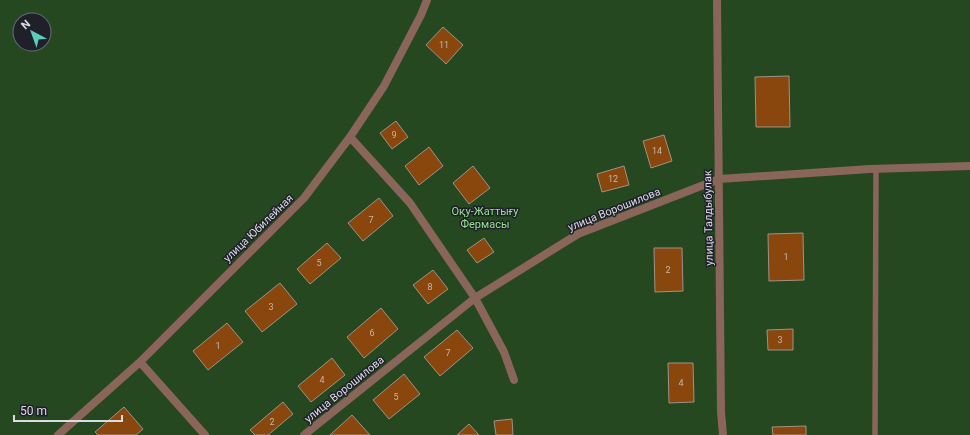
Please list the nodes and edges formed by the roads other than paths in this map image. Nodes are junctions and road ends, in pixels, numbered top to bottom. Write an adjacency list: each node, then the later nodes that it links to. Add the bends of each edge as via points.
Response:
1 (427, 0): 3 (street, улица Юбилейная, via 384,86)
2 (717, 0): 6 (street, улица Талдыбулак)
3 (350, 137): 7 (street, via 410,203); 8 (street, улица Юбилейная, via 304,198)
4 (970, 166): 5 (street, улица Ворошилова)
5 (876, 168): 6 (street, улица Ворошилова); 14 (lane)
6 (719, 179): 7 (street, улица Ворошилова, via 578,234); 13 (street, улица Талдыбулак)
7 (475, 298): 9 (street, via 504,352); 12 (street, улица Ворошилова)
8 (140, 362): 10 (street, улица Юбилейная); 11 (street)
9 (514, 380)
10 (58, 435)
11 (205, 435)
12 (304, 435)
13 (723, 435)
14 (875, 435)

